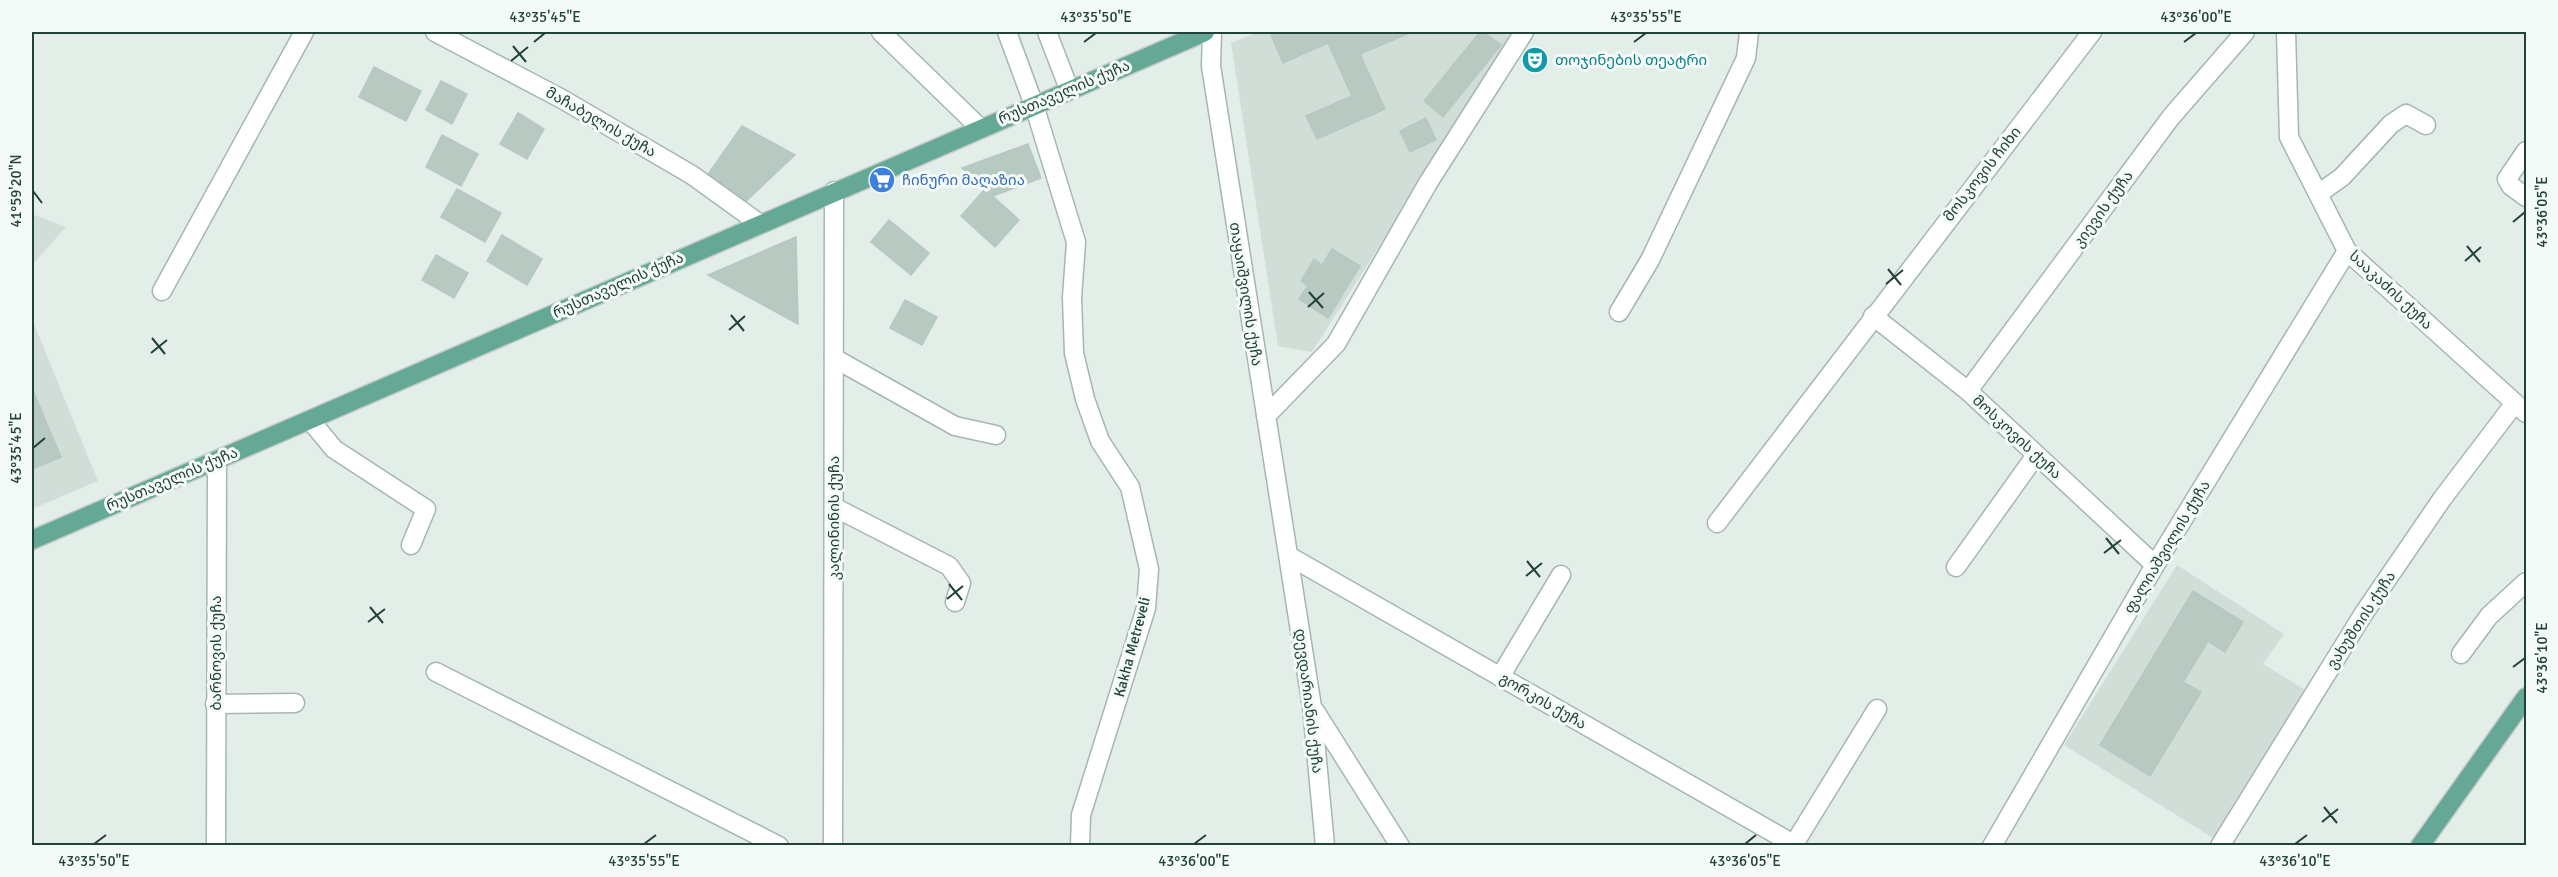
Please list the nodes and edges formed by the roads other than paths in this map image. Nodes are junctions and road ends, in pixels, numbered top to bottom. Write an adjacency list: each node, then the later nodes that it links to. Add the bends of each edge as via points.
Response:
1 (304, 32): 23 (street)
2 (435, 32): 21 (street, მაჩაბელის ქუჩა, via 562,99 692,175)
3 (881, 32): 16 (street)
4 (1007, 32): 14 (street, Kakha Metreveli)
5 (1047, 32): 13 (street)
6 (1204, 32): 13 (main road, რუსთაველის ქუჩა)
7 (1212, 32): 29 (street, თაყაიშვილის ქუჩა, via 1211,66)
8 (1524, 32): 29 (street, via 1428,183 1336,344)
9 (1749, 32): 24 (street, via 1746,58 1650,260)
10 (2092, 32): 25 (street, მოსკოვის ჩიხი)
11 (2244, 32): 27 (street, კიევის ქუჩა, via 2171,117)
12 (2286, 32): 19 (street, სააკაძის ქუჩა, via 2289,137)
13 (1068, 89): 14 (main road, რუსთაველის ქუჩა)
14 (1034, 105): 16 (main road, რუსთაველის ქუჩა); 56 (street, Kakha Metreveli, via 1076,242 1071,298 1074,353 1084,399 1100,441 1130,487 1149,569 1146,608 1081,815)
15 (2426, 125): 19 (street, via 2406,114 2391,124 2342,177)
16 (980, 128): 18 (main road, რუსთაველის ქუჩა)
17 (2526, 151): 20 (street, via 2507,179)
18 (834, 191): 21 (main road, რუსთაველის ქუჩა); 26 (street, კალინინის ქუჩა)
19 (2318, 194): 22 (street, სააკაძის ქუჩა)
20 (2526, 197)
21 (760, 224): 30 (main road, რუსთაველის ქუჩა)
22 (2348, 251): 28 (street, სააკაძის ქუჩა); 39 (street, ფალიაშვილის ქუჩა)
23 (162, 291)
24 (1618, 312)
25 (1873, 316): 27 (street, მოსკოვის ქუჩა); 35 (street, მოსკოვის ჩიხი)
26 (834, 358): 31 (street, via 955,426); 34 (street, კალინინის ქუჩა)
27 (1968, 392): 32 (street, მოსკოვის ქუჩა)
28 (2521, 408): 60 (street, ვახუშთის ქუჩა, via 2442,499 2364,612)
29 (1266, 416): 38 (street, თაყაიშვილის ქუჩა)
30 (310, 420): 33 (main road, რუსთაველის ქუჩა); 37 (street, via 334,449 426,509)
31 (996, 435)
32 (2036, 455): 39 (street, მოსკოვის ქუჩა); 40 (street)
33 (217, 460): 36 (main road, რუსთაველის ქუჩა); 49 (street, ბარნოვის ქუჩა)
34 (834, 507): 43 (street, via 949,566 961,583); 55 (street, კალინინის ქუჩა)
35 (1717, 523)
36 (32, 540)
37 (411, 545)
38 (1289, 556): 46 (street, გორკის ქუჩა); 50 (street, დევდარიანის ქუჩა)
39 (2155, 565): 59 (street, ფალიაშვილის ქუჩა)
40 (1956, 567)
41 (1561, 575): 46 (street)
42 (2526, 582): 44 (street, via 2489,616)
43 (955, 602)
44 (2461, 654)
45 (436, 672): 54 (street)
46 (1500, 677): 52 (street, გორკის ქუჩა)
47 (2526, 697): 61 (main road)
48 (295, 703): 49 (street)
49 (215, 704): 53 (street, ბარნოვის ქუჩა)
50 (1312, 707): 57 (street, დევდარიანის ქუჩა); 58 (street)
51 (1877, 710): 52 (street)
52 (1796, 845)
53 (216, 846)
54 (779, 846)
55 (834, 846)
56 (1080, 846)
57 (1325, 846)
58 (1400, 846)
59 (1992, 846)
60 (2220, 846)
61 (2420, 846)

